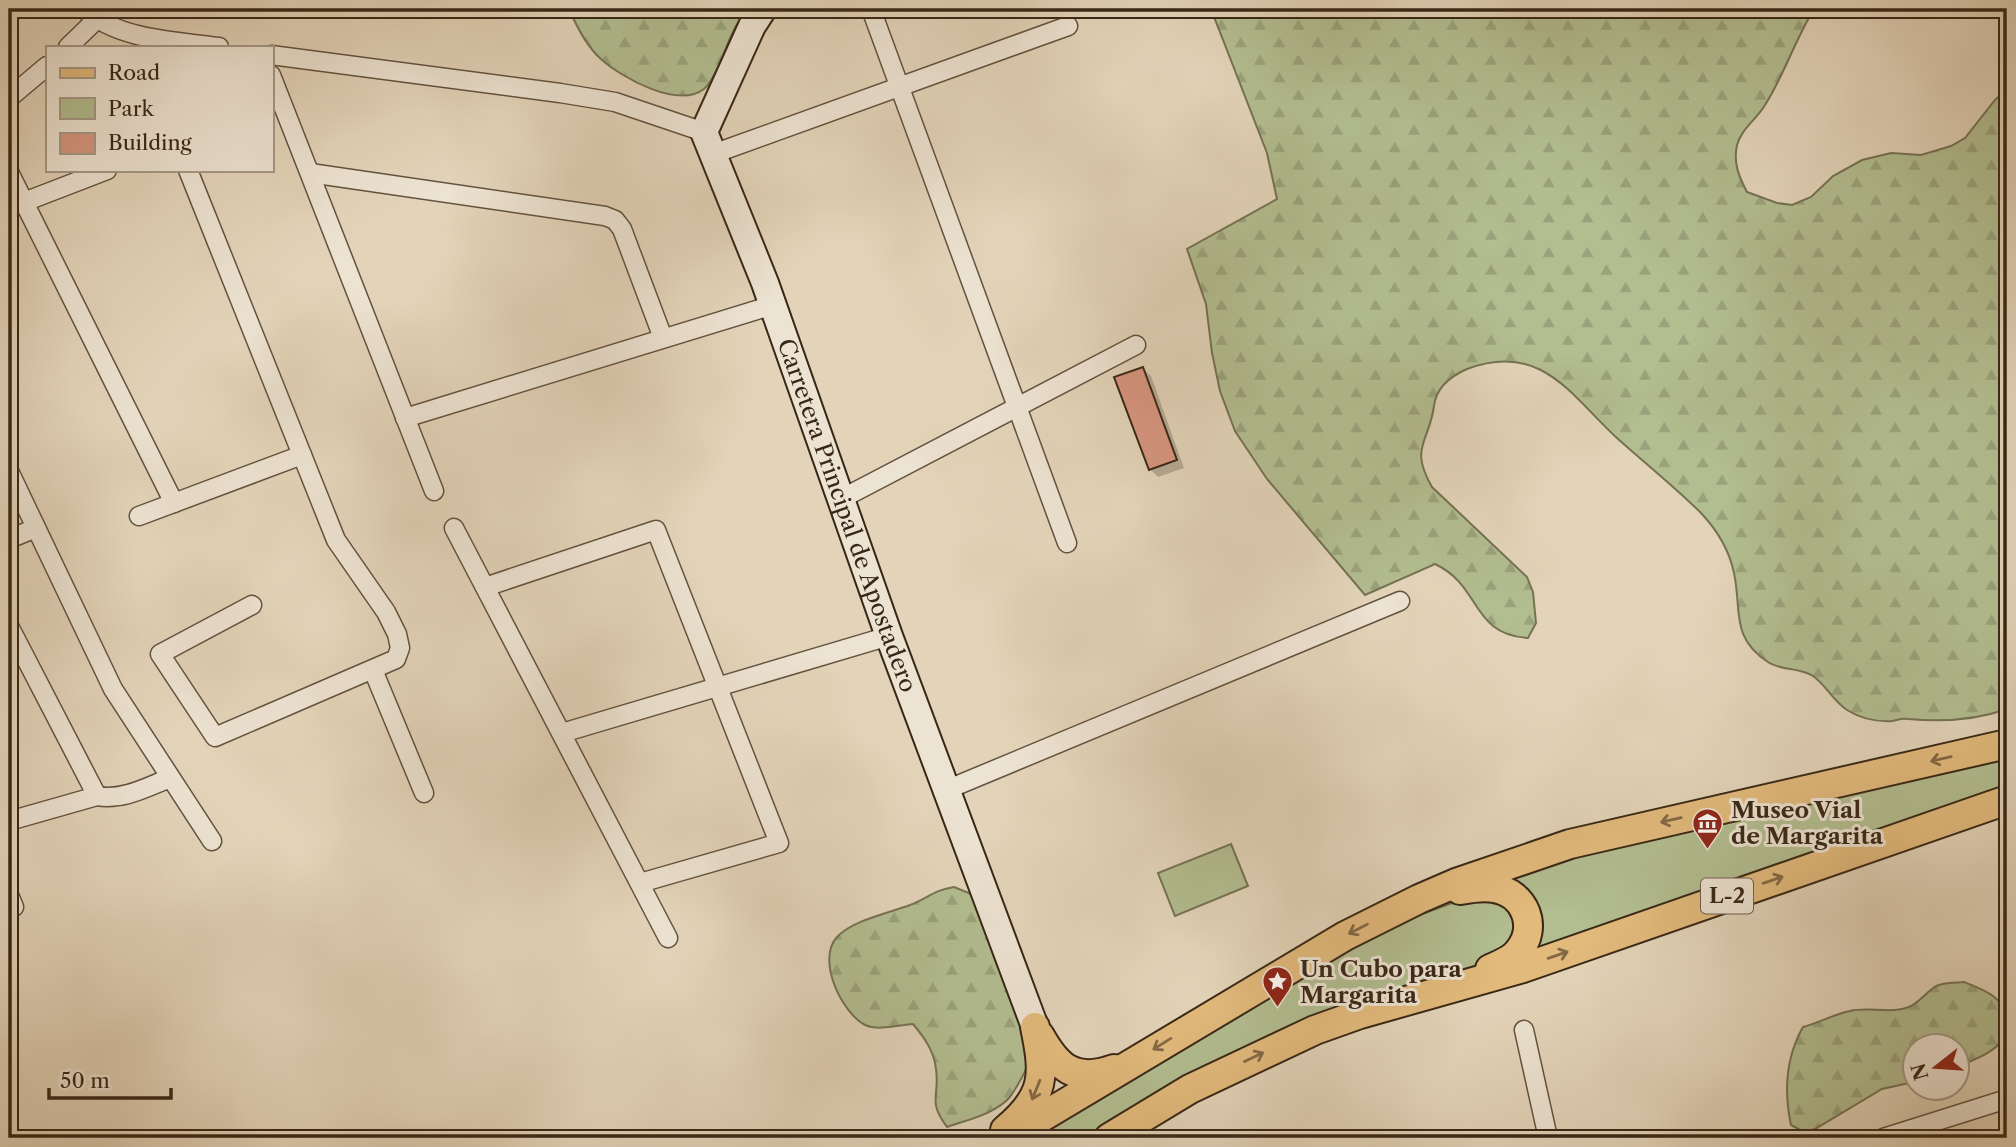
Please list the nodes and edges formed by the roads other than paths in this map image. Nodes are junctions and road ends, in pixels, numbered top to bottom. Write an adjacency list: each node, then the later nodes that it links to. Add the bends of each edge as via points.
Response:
1 (764, 9): 12 (street, via 752,26)
2 (871, 9): 10 (street)
3 (90, 14): 5 (street); 6 (street, via 113,28 150,38)
4 (1068, 26): 10 (street)
5 (69, 46)
6 (211, 46)
7 (273, 55): 12 (street, via 615,102)
8 (46, 67): 11 (street)
9 (273, 80): 16 (street)
10 (899, 87): 12 (street); 21 (street)
11 (9, 98)
12 (708, 143): 18 (street, Carretera Principal de Apostadero)
13 (9, 172): 17 (street)
14 (102, 172): 17 (street)
15 (189, 172): 23 (street)
16 (310, 173): 19 (street, via 615,220); 22 (street)
17 (24, 202): 27 (street)
18 (773, 305): 19 (street); 26 (street, Carretera Principal de Apostadero)
19 (663, 338): 22 (street)
20 (1136, 345): 21 (street)
21 (1017, 407): 26 (street); 32 (street)
22 (405, 418): 25 (street)
23 (302, 455): 27 (street); 38 (street, via 336,540 397,634 400,648 396,659)
24 (9, 471): 29 (street)
25 (434, 491)
26 (841, 499): 37 (street, Carretera Principal de Apostadero)
27 (174, 503): 28 (street)
28 (139, 516)
29 (36, 528): 31 (street); 42 (street, via 113,689)
30 (454, 528): 33 (street)
31 (9, 539)
32 (1067, 543)
33 (485, 587): 39 (street, via 656,530); 40 (street)
34 (1400, 601): 43 (street)
35 (252, 605): 38 (street, via 160,654 215,737)
36 (9, 626): 45 (street)
37 (889, 636): 39 (street); 43 (street, Carretera Principal de Apostadero)
38 (373, 670): 44 (street)
39 (718, 687): 40 (street); 49 (street, via 779,843)
40 (562, 733): 49 (street)
41 (2007, 744): 50 (main road, one-way to 50, via 1570,844)
42 (170, 778): 45 (street, via 124,796); 48 (street)
43 (946, 790): 53 (street, Carretera Principal de Apostadero)
44 (424, 793)
45 (97, 796): 47 (street)
46 (2007, 800): 52 (main road, L-2, one-way to 46, via 1523,968)
47 (9, 821)
48 (212, 841)
49 (640, 883): 51 (street)
50 (1419, 899): 52 (main road, via 1494,888 1508,892 1526,912 1526,941 1517,954); 55 (main road, one-way to 55, via 1345,936)
51 (668, 938)
52 (1446, 990): 57 (main road, L-2, one-way to 52, via 1190,1089 1277,1046 1360,1014)
53 (1035, 1027): 55 (main road, via 1049,1053 1063,1068 1078,1074 1105,1072); 58 (main road, one-way to 58, via 1042,1062 1037,1093)
54 (1524, 1030): 60 (street)
55 (1135, 1061): 59 (main road)
56 (2007, 1099): 61 (street)
57 (1116, 1136)
58 (994, 1138)
59 (1007, 1138)
60 (1548, 1138)
61 (1883, 1138)

